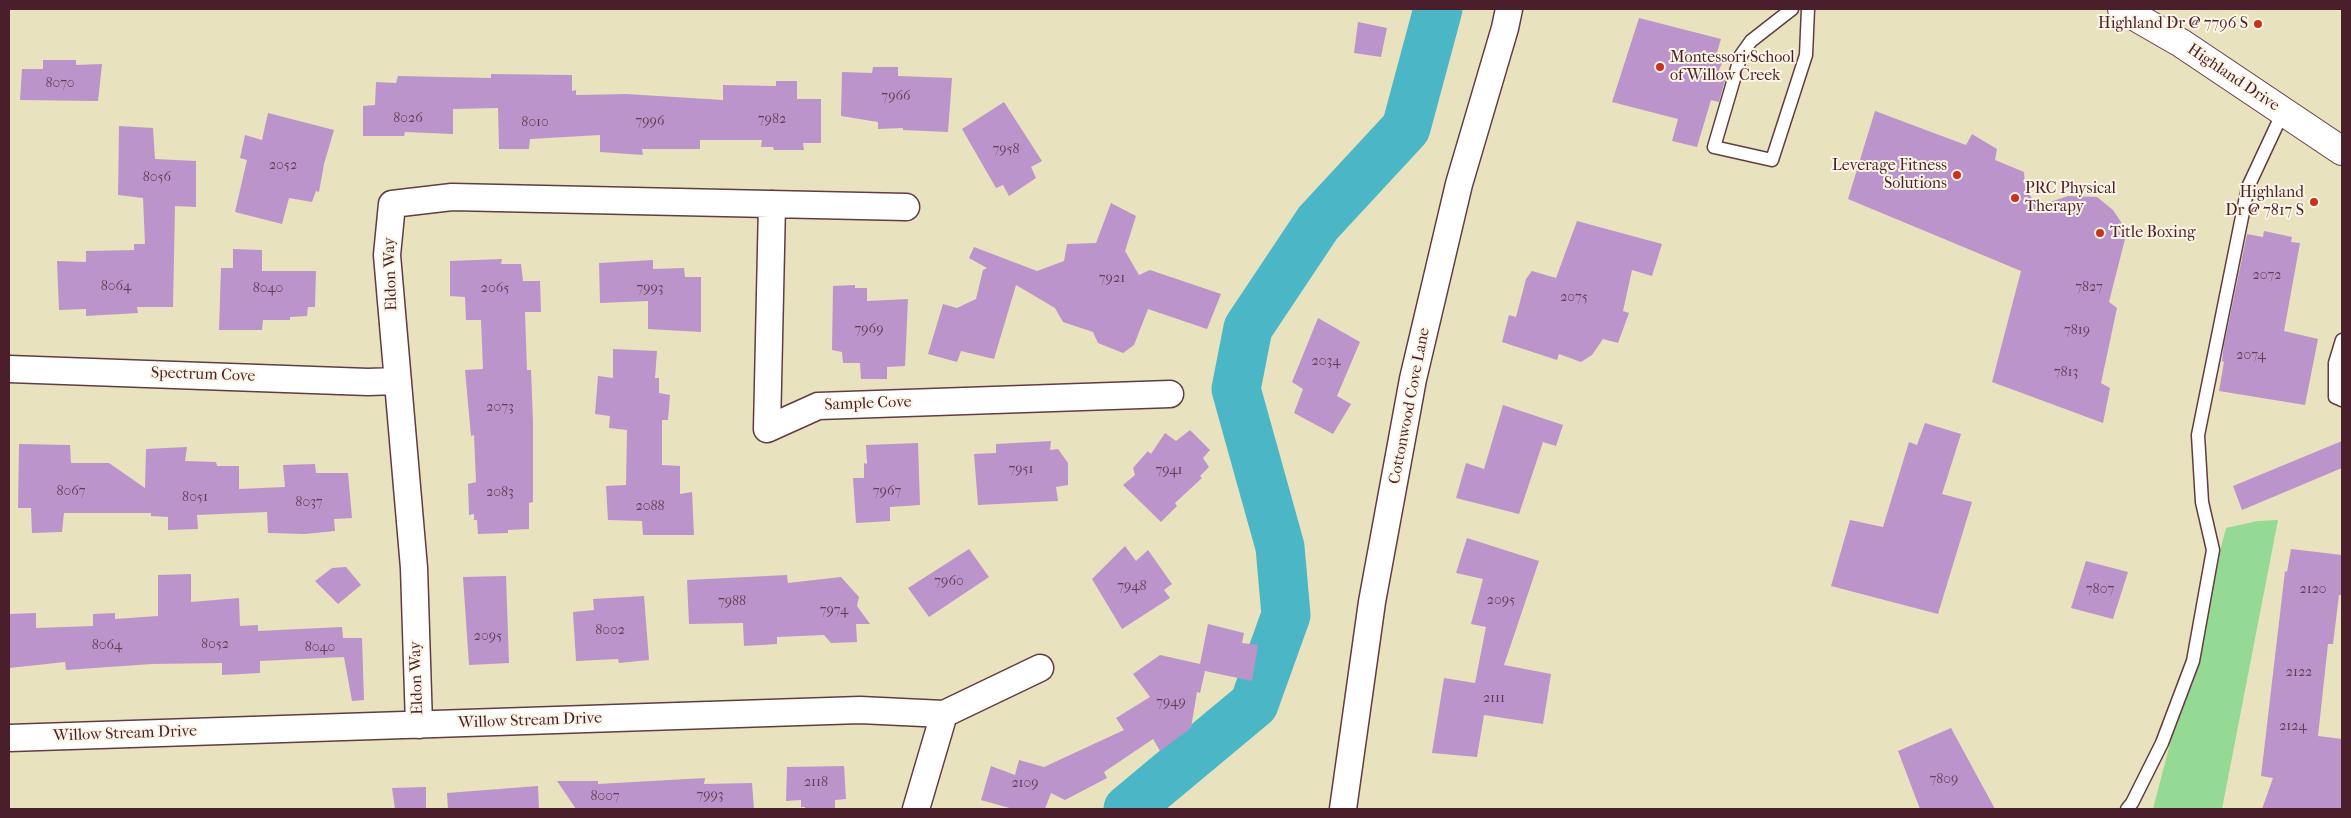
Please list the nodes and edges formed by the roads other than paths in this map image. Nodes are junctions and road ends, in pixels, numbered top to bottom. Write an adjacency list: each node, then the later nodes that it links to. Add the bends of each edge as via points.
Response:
1 (1509, 9): 19 (street, Cottonwood Cove Lane, via 1459,184 1413,379 1372,602)
2 (1792, 9): 3 (lane, via 1751,41 1741,55 1714,147 1772,160 1806,55)
3 (1808, 9)
4 (2122, 9): 5 (main road, Highland Drive, via 2144,20)
5 (2283, 112): 6 (main road, Highland Drive); 20 (lane, via 2248,187 2198,435 2202,502 2213,550 2193,662 2162,743)
6 (2342, 151)
7 (772, 204): 8 (street); 11 (street, Eldon Way, via 452,197 392,204 388,255); 12 (street, Sample Cove, via 767,429 818,406)
8 (906, 207)
9 (2342, 340): 13 (lane, via 2335,363 2335,397)
10 (9, 369): 11 (street, Spectrum Cove)
11 (398, 381): 16 (street, Eldon Way, via 414,568)
12 (1170, 394)
13 (2342, 400)
14 (1040, 668): 15 (street, Willow Stream Drive)
15 (944, 714): 16 (street, Willow Stream Drive, via 860,710); 18 (street)
16 (419, 725): 17 (street, Willow Stream Drive)
17 (9, 738)
18 (916, 809)
19 (1343, 809)
20 (2127, 809)

